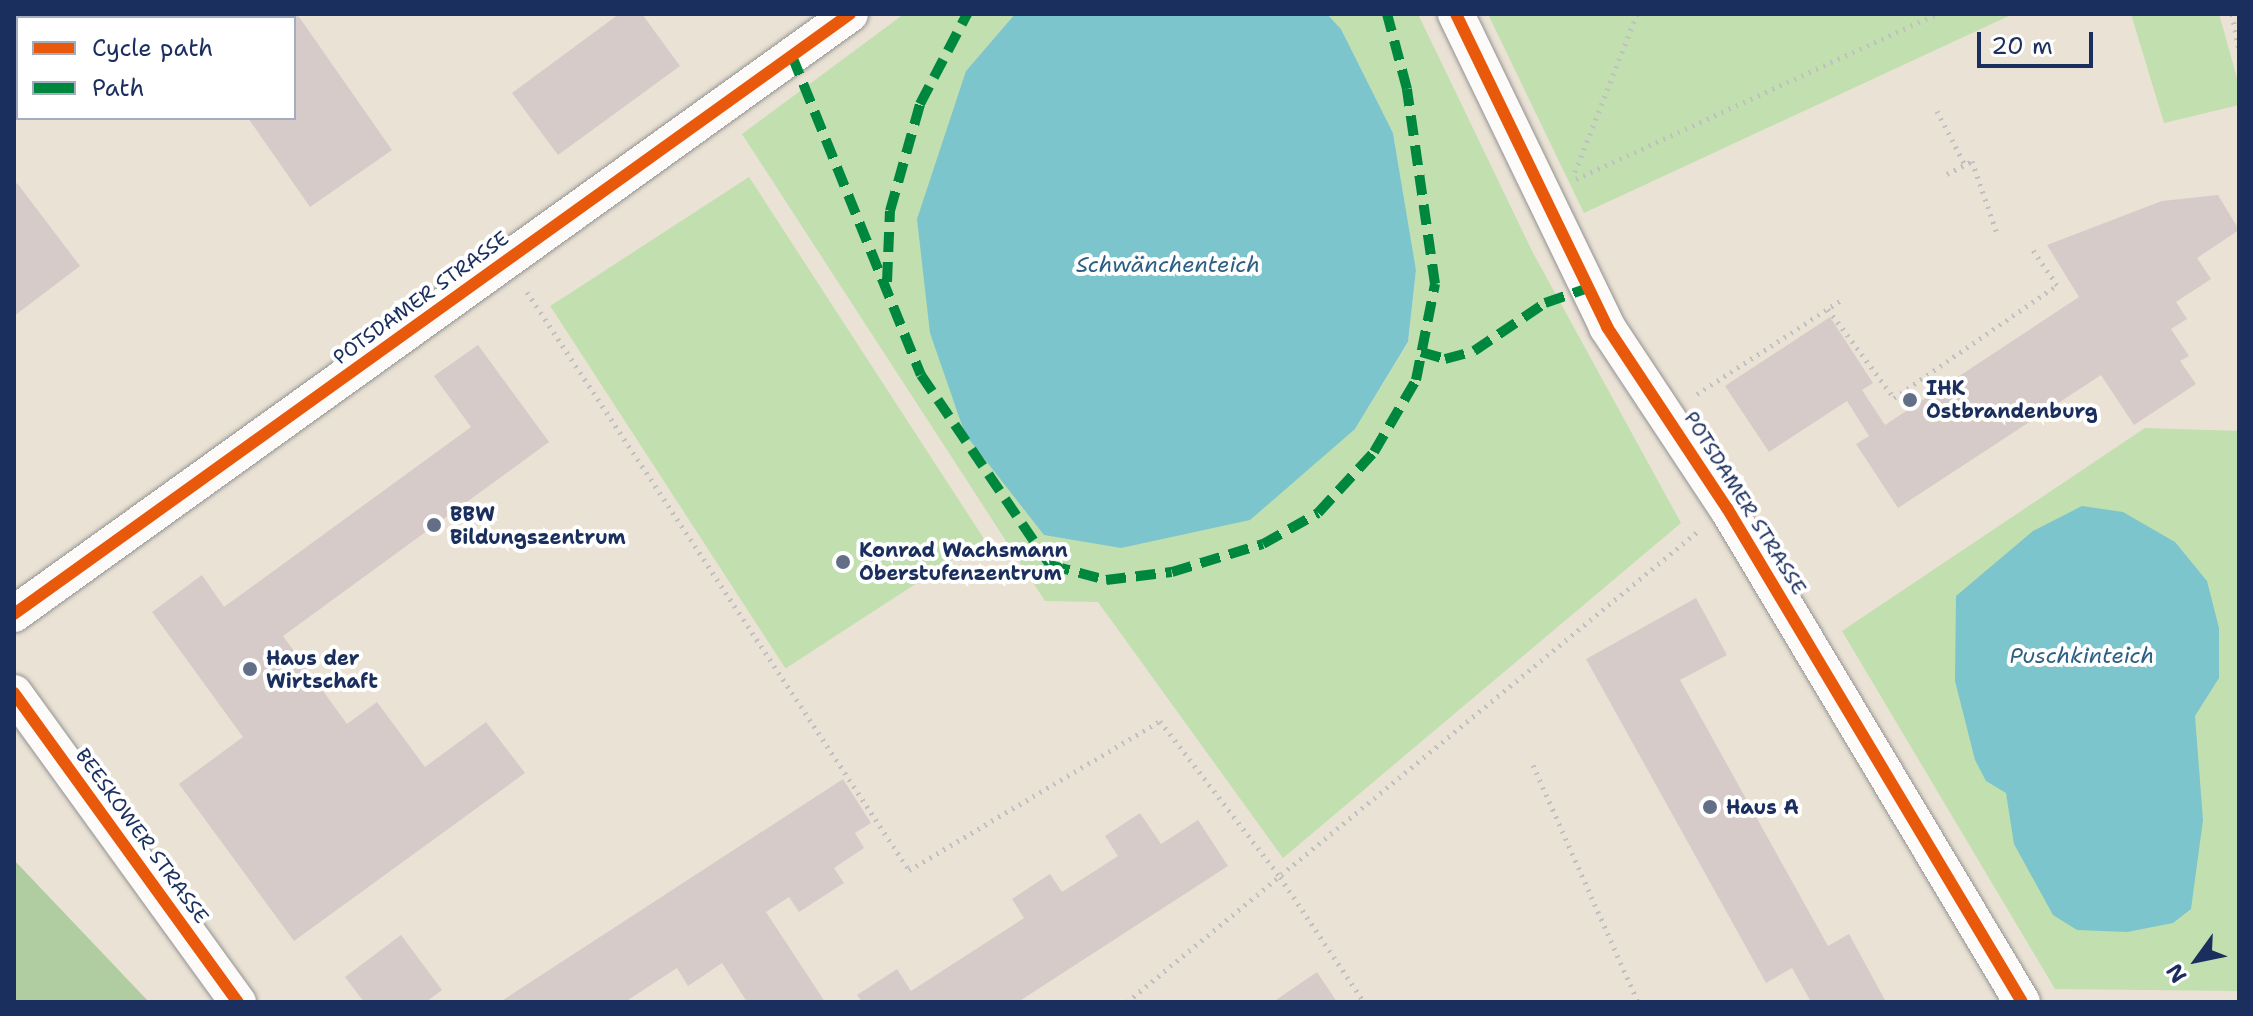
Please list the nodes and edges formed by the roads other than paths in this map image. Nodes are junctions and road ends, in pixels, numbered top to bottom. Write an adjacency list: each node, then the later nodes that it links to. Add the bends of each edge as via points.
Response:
1 (850, 14): 3 (street, POTSDAMER STRASSE)
2 (1456, 14): 6 (street, POTSDAMER STRASSE, via 1607,327 1727,508)
3 (14, 614)
4 (14, 693): 5 (street, BEESKOWER STRASSE)
5 (238, 1002)
6 (2022, 1002)

